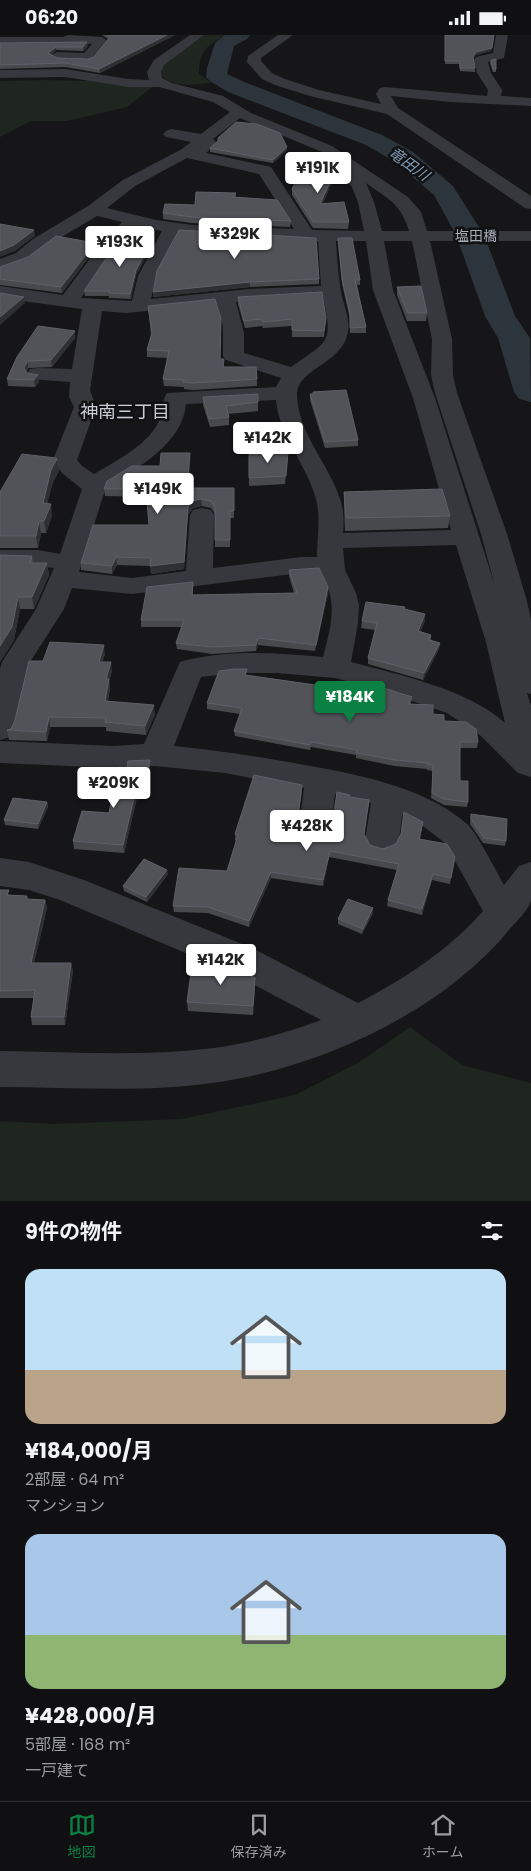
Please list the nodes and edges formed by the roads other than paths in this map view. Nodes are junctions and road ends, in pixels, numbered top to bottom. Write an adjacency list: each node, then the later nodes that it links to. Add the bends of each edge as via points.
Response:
1 (198, 35): 10 (street, via 156,66 154,77)
2 (287, 35): 13 (street, via 255,57 254,62 267,76 315,93)
3 (502, 35): 11 (street, via 498,55 481,60 484,73 495,90)
4 (0, 41): 5 (street)
5 (63, 47): 6 (street); 7 (street); 8 (street)
6 (0, 49)
7 (17, 60)
8 (47, 73): 9 (street); 10 (street, via 74,74 138,85)
9 (0, 74)
10 (161, 83): 14 (street, via 218,99)
11 (493, 100): 12 (street); 13 (street, via 385,91 383,94)
12 (531, 102)
13 (392, 111): 18 (street)
14 (239, 112): 16 (street); 17 (street)
15 (171, 134): 16 (street)
16 (207, 136): 19 (street, via 187,152 129,183); 22 (street, via 212,141 193,155 264,170)
17 (305, 139): 23 (street, via 354,178 366,202); 24 (street, via 327,149 402,201 412,212)
18 (531, 204)
19 (94, 210): 20 (street, 塩田橋); 26 (street, via 22,257)
20 (132, 220): 21 (street, 塩田橋); 30 (street, via 98,260)
21 (172, 228): 22 (street, 塩田橋); 31 (street, via 147,276)
22 (317, 236): 23 (street, 塩田橋); 27 (street)
23 (374, 236): 24 (street, 塩田橋); 37 (street, via 383,290 424,398)
24 (420, 236): 25 (street, 塩田橋); 43 (street, via 442,339 442,375 446,393 494,534)
25 (531, 236)
26 (0, 267)
27 (331, 291): 29 (street); 34 (street, via 339,324 337,338 323,357)
28 (0, 292): 30 (street)
29 (224, 297): 31 (street); 34 (street, via 236,337 233,356)
30 (81, 303): 31 (street); 33 (street)
31 (140, 306)
32 (38, 374): 33 (street)
33 (81, 376): 35 (street, via 80,397 85,407 65,460 67,467)
34 (289, 384): 35 (street, via 175,398 172,419 160,437 138,458); 38 (street, via 292,420 328,500)
35 (93, 484): 40 (street)
36 (202, 515): 41 (street)
37 (467, 537): 38 (street); 47 (street, via 500,642)
38 (331, 553): 41 (street, via 301,565); 42 (street, via 345,599)
39 (0, 558): 40 (street, via 38,558)
40 (66, 571): 41 (street, via 132,585); 44 (street, via 50,609 16,662)
41 (199, 578)
42 (335, 668): 46 (street, via 234,663 190,669); 47 (street, via 458,706 492,728)
43 (531, 684)
44 (0, 729)
45 (0, 752): 46 (street, via 114,757)
46 (156, 755): 48 (street, via 226,762)
47 (530, 765)
48 (321, 779): 49 (street); 50 (street)
49 (388, 796): 51 (street); 54 (street, via 431,814 457,834)
50 (316, 819)
51 (382, 840)
52 (0, 872): 55 (street, via 29,876 72,890 239,959)
53 (531, 876): 54 (street)
54 (503, 914): 55 (street, via 468,949 410,994)
55 (358, 1021): 56 (street, via 338,1032 278,1052 209,1066)
56 (0, 1069)

